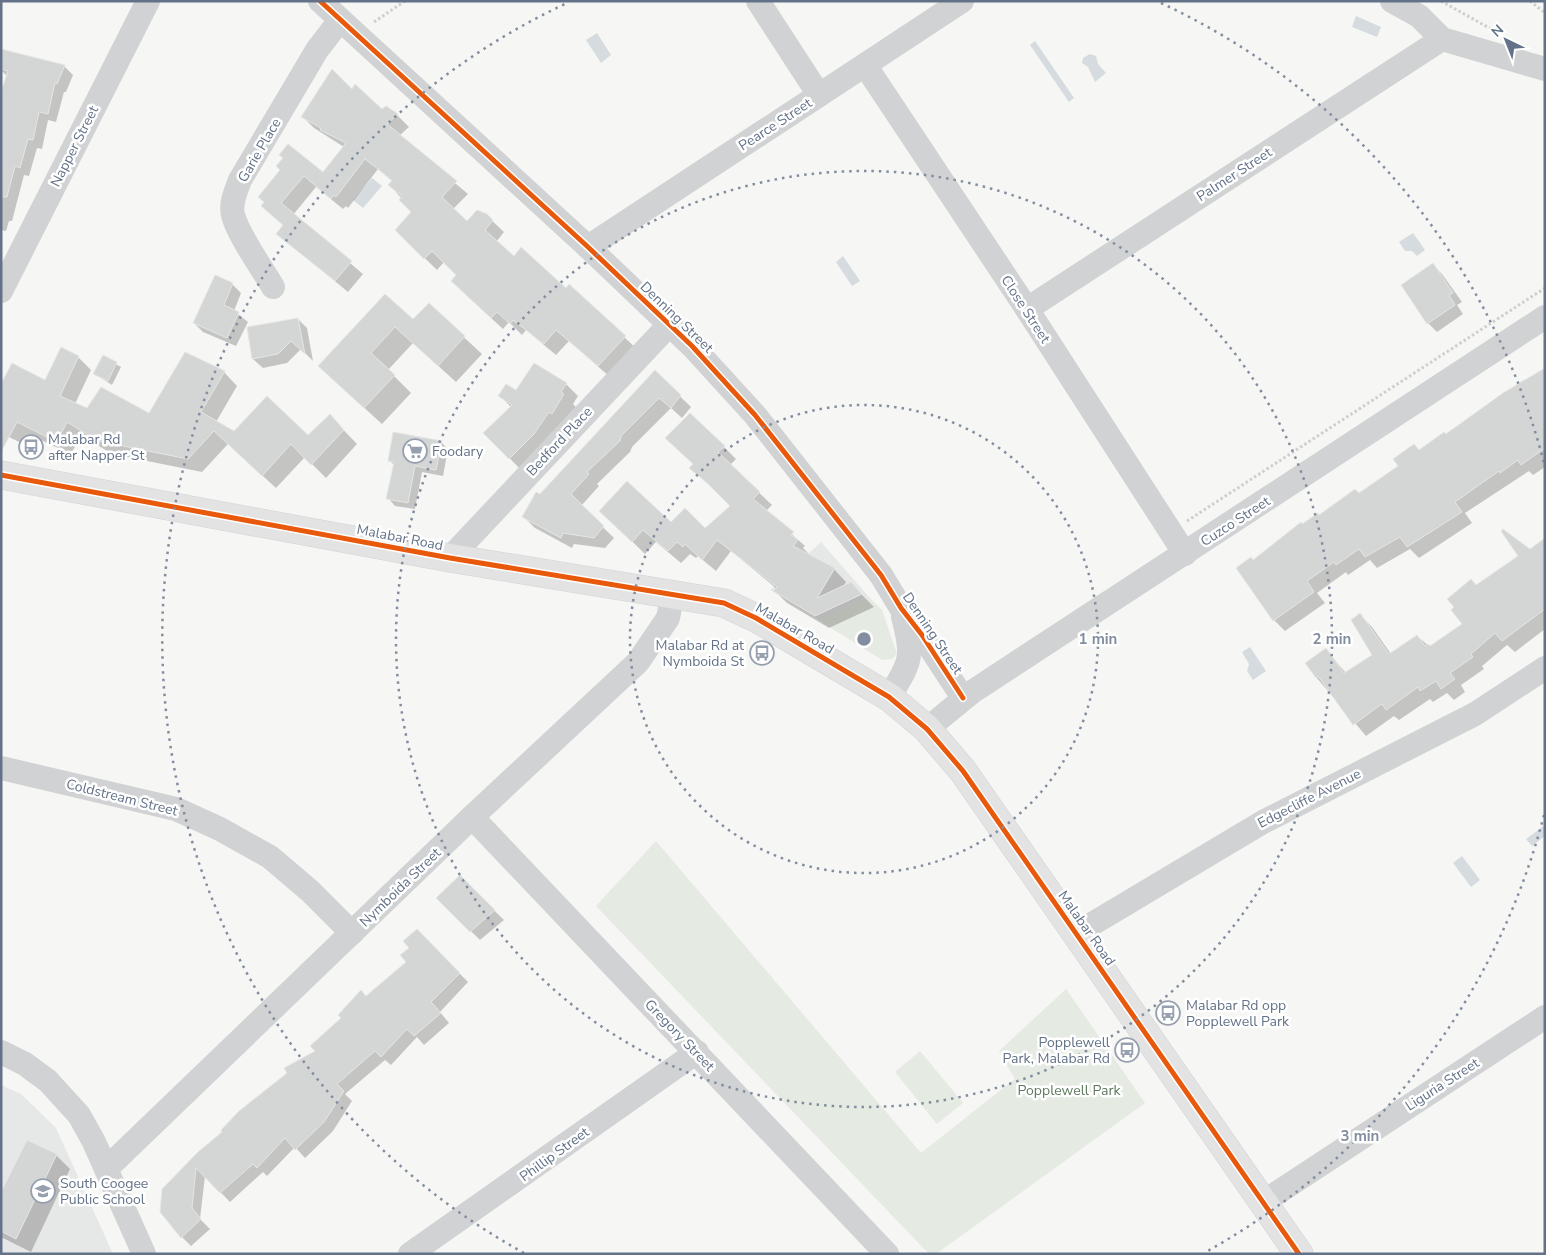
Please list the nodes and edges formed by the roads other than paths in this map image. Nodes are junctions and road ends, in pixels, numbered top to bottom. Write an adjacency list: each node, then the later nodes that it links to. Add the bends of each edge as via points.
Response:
1 (148, 1): 13 (street, Napper Street)
2 (320, 1): 6 (street, Denning Street)
3 (758, 1): 10 (street)
4 (962, 1): 8 (street, Pearce Street)
5 (1392, 1): 7 (street, via 1419,16)
6 (349, 27): 11 (street, Denning Street); 12 (street, Garie Place, via 317,50 240,180 233,200 233,214 238,227)
7 (1442, 39): 9 (street); 14 (street, Palmer Street)
8 (865, 65): 10 (street, Pearce Street); 14 (street, Close Street)
9 (1545, 69)
10 (819, 95): 11 (street, Pearce Street)
11 (588, 247): 16 (street, Denning Street)
12 (273, 287)
13 (1, 291)
14 (1026, 309): 18 (street, Close Street)
15 (1545, 317): 18 (street, Cuzco Street)
16 (669, 325): 19 (street, Bedford Place); 21 (street, Denning Street, via 755,415 881,575)
17 (1, 475): 19 (main road, Malabar Road)
18 (1185, 554): 24 (street, Cuzco Street)
19 (450, 558): 20 (main road, Malabar Road)
20 (673, 594): 23 (main road, Malabar Road, via 724,603 756,618); 27 (street, Nymboida Street, via 668,618 638,662)
21 (900, 608): 23 (street, Denning Street, via 911,644 910,659); 24 (street, Denning Street, via 922,635)
22 (1545, 668): 28 (street, Edgecliffe Avenue, via 1475,714 1263,822)
23 (889, 697): 25 (main road, Malabar Road)
24 (963, 698): 25 (street, Cuzco Street)
25 (927, 729): 28 (main road, Malabar Road, via 963,771)
26 (1, 768): 29 (street, Coldstream Street, via 176,809 220,829 270,857 310,891)
27 (472, 817): 29 (street, Nymboida Street); 32 (street, Gregory Street)
28 (1077, 933): 34 (main road, Malabar Road)
29 (352, 934): 33 (street, Nymboida Street)
30 (1545, 1017): 34 (street, Liguria Street)
31 (1, 1052): 33 (street, via 25,1064 65,1098 79,1115)
32 (696, 1052): 36 (street, Phillip Street); 37 (street, Gregory Street)
33 (106, 1168): 35 (street)
34 (1265, 1201): 38 (main road, Malabar Road)
35 (144, 1254)
36 (410, 1254)
37 (887, 1254)
38 (1299, 1254)

